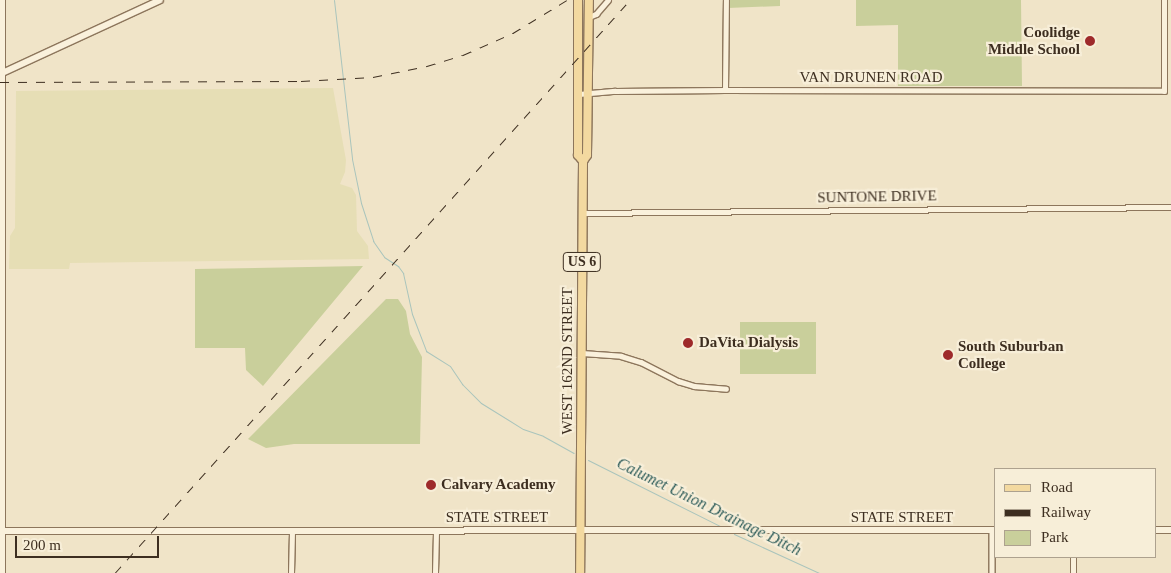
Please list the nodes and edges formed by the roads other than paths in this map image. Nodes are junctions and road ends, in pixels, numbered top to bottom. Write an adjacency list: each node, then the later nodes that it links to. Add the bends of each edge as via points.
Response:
1 (2, 0): 12 (street)
2 (160, 0): 12 (street)
3 (578, 0): 8 (main road, WEST 162ND STREET / US 6)
4 (588, 0): 9 (main road, WEST 162ND STREET / US 6)
5 (608, 0): 9 (street)
6 (726, 0): 13 (street)
7 (1164, 0): 10 (street)
8 (578, 18): 9 (main road); 15 (main road, WEST 162ND STREET / US 6)
9 (588, 18): 14 (main road, WEST 162ND STREET / US 6)
10 (1164, 57): 11 (street); 13 (street, VAN DRUNEN ROAD, via 1164,91)
11 (1171, 57)
12 (1, 74): 25 (street)
13 (725, 90): 14 (street, VAN DRUNEN ROAD)
14 (588, 92): 15 (street, VAN DRUNEN ROAD); 16 (main road, WEST 162ND STREET / US 6, via 587,155)
15 (578, 94): 16 (main road, WEST 162ND STREET / US 6, via 578,155)
16 (583, 161): 18 (main road, WEST 162ND STREET / US 6)
17 (1171, 207): 18 (street, SUNTONE DRIVE)
18 (583, 213): 19 (main road, WEST 162ND STREET / US 6)
19 (582, 353): 20 (street, via 621,356 641,362 678,381); 21 (main road, WEST 162ND STREET / US 6)
20 (726, 389)
21 (581, 530): 22 (street, STATE STREET); 26 (street, STATE STREET); 32 (main road, US 6)
22 (993, 530): 33 (street)
23 (1156, 530): 24 (street)
24 (1171, 530)
25 (1, 531): 27 (street, STATE STREET); 29 (street)
26 (436, 531): 27 (street, STATE STREET); 31 (street)
27 (292, 532): 30 (street)
28 (1073, 558): 34 (street)
29 (2, 573)
30 (292, 573)
31 (435, 573)
32 (580, 573)
33 (992, 573)
34 (1073, 573)

